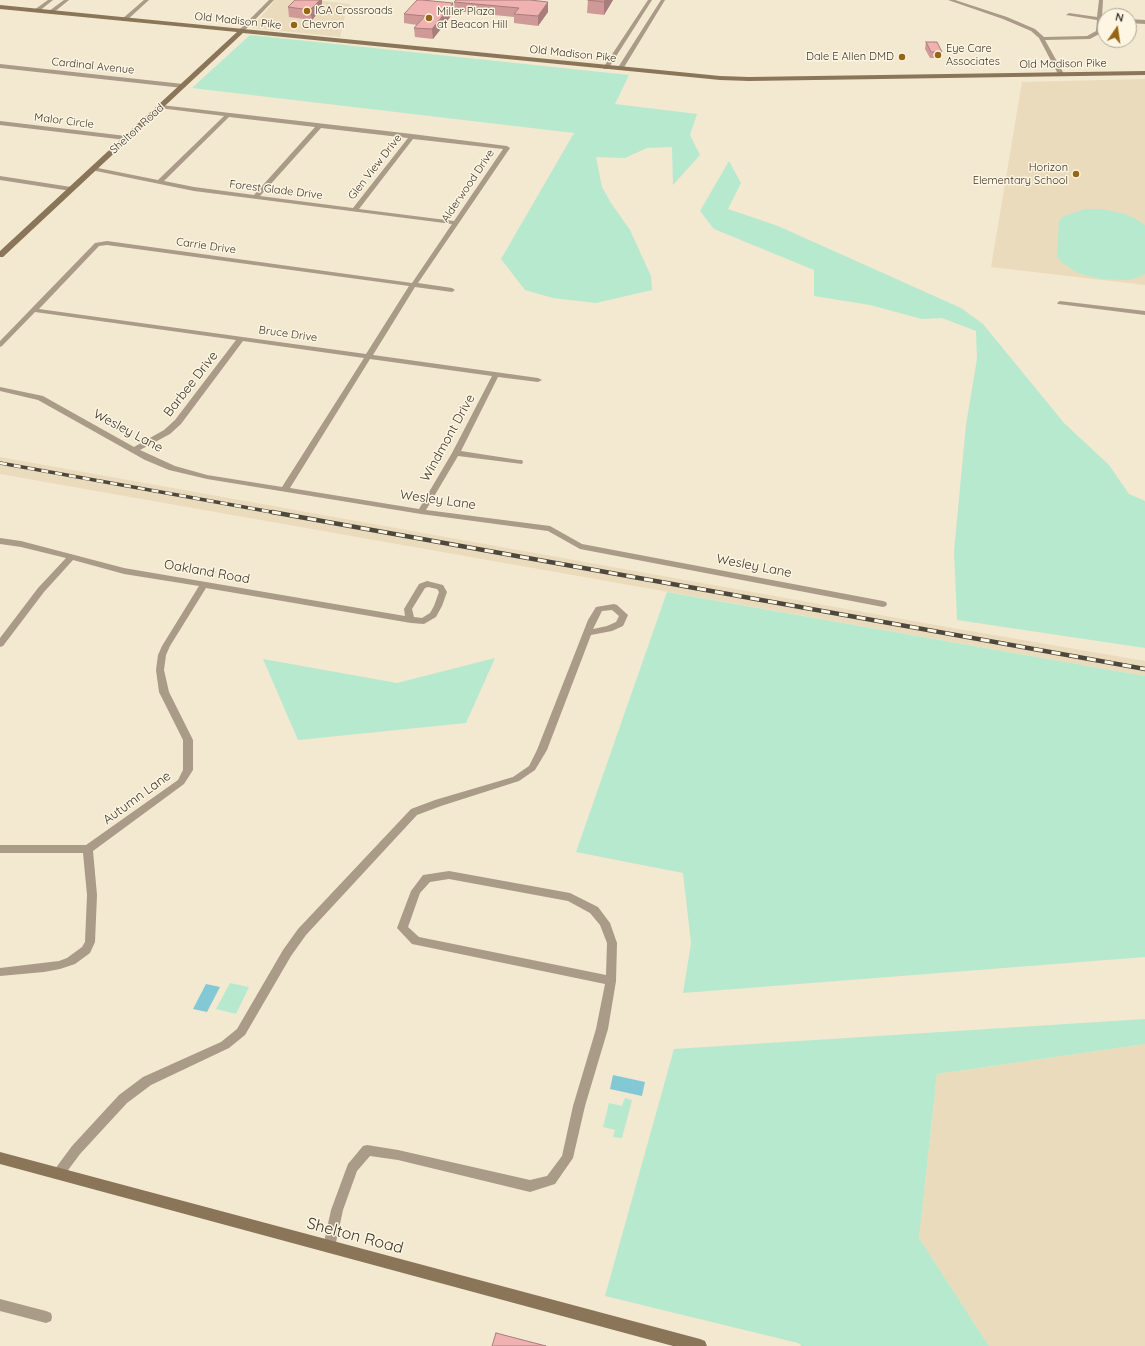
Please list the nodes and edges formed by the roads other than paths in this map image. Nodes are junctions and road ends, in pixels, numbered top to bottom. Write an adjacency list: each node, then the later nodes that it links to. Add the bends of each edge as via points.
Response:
1 (51, 0): 10 (street)
2 (67, 0): 12 (street)
3 (147, 0): 15 (street)
4 (272, 0): 16 (street, Shelton Road)
5 (650, 0): 9 (street)
6 (663, 0): 11 (street)
7 (950, 0): 20 (street, via 1025,26)
8 (0, 7): 10 (main road, Old Madison Pike)
9 (644, 10): 11 (street); 18 (street)
10 (36, 11): 12 (main road, Old Madison Pike)
11 (656, 11): 19 (street)
12 (51, 12): 15 (main road, Old Madison Pike)
13 (1069, 15): 14 (street)
14 (1097, 18)
15 (124, 20): 16 (main road, Old Madison Pike)
16 (241, 31): 22 (main road, Old Madison Pike); 26 (main road, Shelton Road)
17 (1097, 33): 20 (street, via 1068,43)
18 (626, 38): 19 (street); 22 (street)
19 (638, 40): 23 (street)
20 (1044, 41): 25 (street)
21 (0, 66): 26 (street, Cardinal Avenue)
22 (606, 68): 23 (main road, Old Madison Pike)
23 (620, 69): 25 (main road, Old Madison Pike, via 749,79)
24 (1145, 73): 25 (main road, Old Madison Pike)
25 (1061, 74)
26 (183, 86): 27 (main road, Shelton Road)
27 (161, 107): 28 (street, Alderwood Drive); 32 (main road, Shelton Road)
28 (228, 115): 30 (street, Alderwood Drive); 35 (street)
29 (0, 123): 32 (street, Malor Circle)
30 (319, 126): 31 (street, Alderwood Drive); 37 (street)
31 (412, 136): 38 (street, Glen View Drive); 39 (street, Alderwood Drive, via 507,148)
32 (126, 138): 33 (main road, Shelton Road)
33 (93, 168): 35 (street, Forest Glade Drive); 36 (main road, Shelton Road)
34 (0, 178): 36 (street)
35 (160, 182): 37 (street, Forest Glade Drive)
36 (71, 189): 40 (main road, Shelton Road)
37 (255, 197): 38 (street, Forest Glade Drive)
38 (355, 210): 39 (street, Forest Glade Drive)
39 (456, 223): 41 (street, Alderwood Drive)
40 (0, 255)
41 (414, 284): 42 (street, Carrie Drive); 44 (street, Carrie Drive, via 107,243 97,244); 48 (street, Alderwood Drive)
42 (452, 290)
43 (1060, 303): 45 (street)
44 (34, 310): 46 (street, Bruce Drive); 47 (street, Carrie Drive)
45 (1145, 313)
46 (241, 339): 48 (street, Bruce Drive); 52 (street, Barbee Drive, via 178,422 167,432)
47 (0, 345)
48 (369, 356): 49 (street, Bruce Drive); 55 (street, Alderwood Drive)
49 (496, 374): 50 (street, Bruce Drive); 53 (street, Windmont Drive)
50 (538, 380)
51 (0, 389): 52 (street, Wesley Lane, via 40,398)
52 (135, 450): 55 (street, Wesley Lane, via 172,468 207,477)
53 (456, 453): 54 (street); 56 (street, Windmont Drive)
54 (519, 462)
55 (284, 489): 56 (street, Wesley Lane)
56 (421, 512): 60 (street, Wesley Lane, via 550,530 580,546)
57 (0, 541): 58 (street, Oakland Road)
58 (71, 558): 59 (street, Oakland Road, via 124,571); 63 (street, via 41,590)
59 (204, 585): 61 (street, Oakland Road); 65 (street, Autumn Lane, via 166,646 160,670 164,692 188,740 188,770 181,782)
60 (883, 604)
61 (411, 620): 61 (street, Oakland Road, via 408,609 422,586 427,584 440,587 443,592 433,615 424,621)
62 (587, 633): 69 (street, via 542,750 532,768 516,779 414,812 302,932 241,1032 225,1045 147,1081 123,1099)
63 (0, 644)
64 (0, 849): 65 (street)
65 (88, 849): 66 (street, via 92,895 90,942 86,950 60,965)
66 (0, 972)
67 (611, 981): 67 (street, via 416,941 402,928 416,891 427,878 449,875 570,897 594,910 604,923 612,943); 70 (street, via 602,1029 579,1106 567,1158 551,1180 530,1186 367,1150 352,1168 337,1210)
68 (0, 1158): 69 (main road, Shelton Road)
69 (58, 1173): 70 (main road, Shelton Road)
70 (329, 1247): 73 (main road, Shelton Road)
71 (0, 1304): 72 (street)
72 (46, 1316)
73 (700, 1346)

